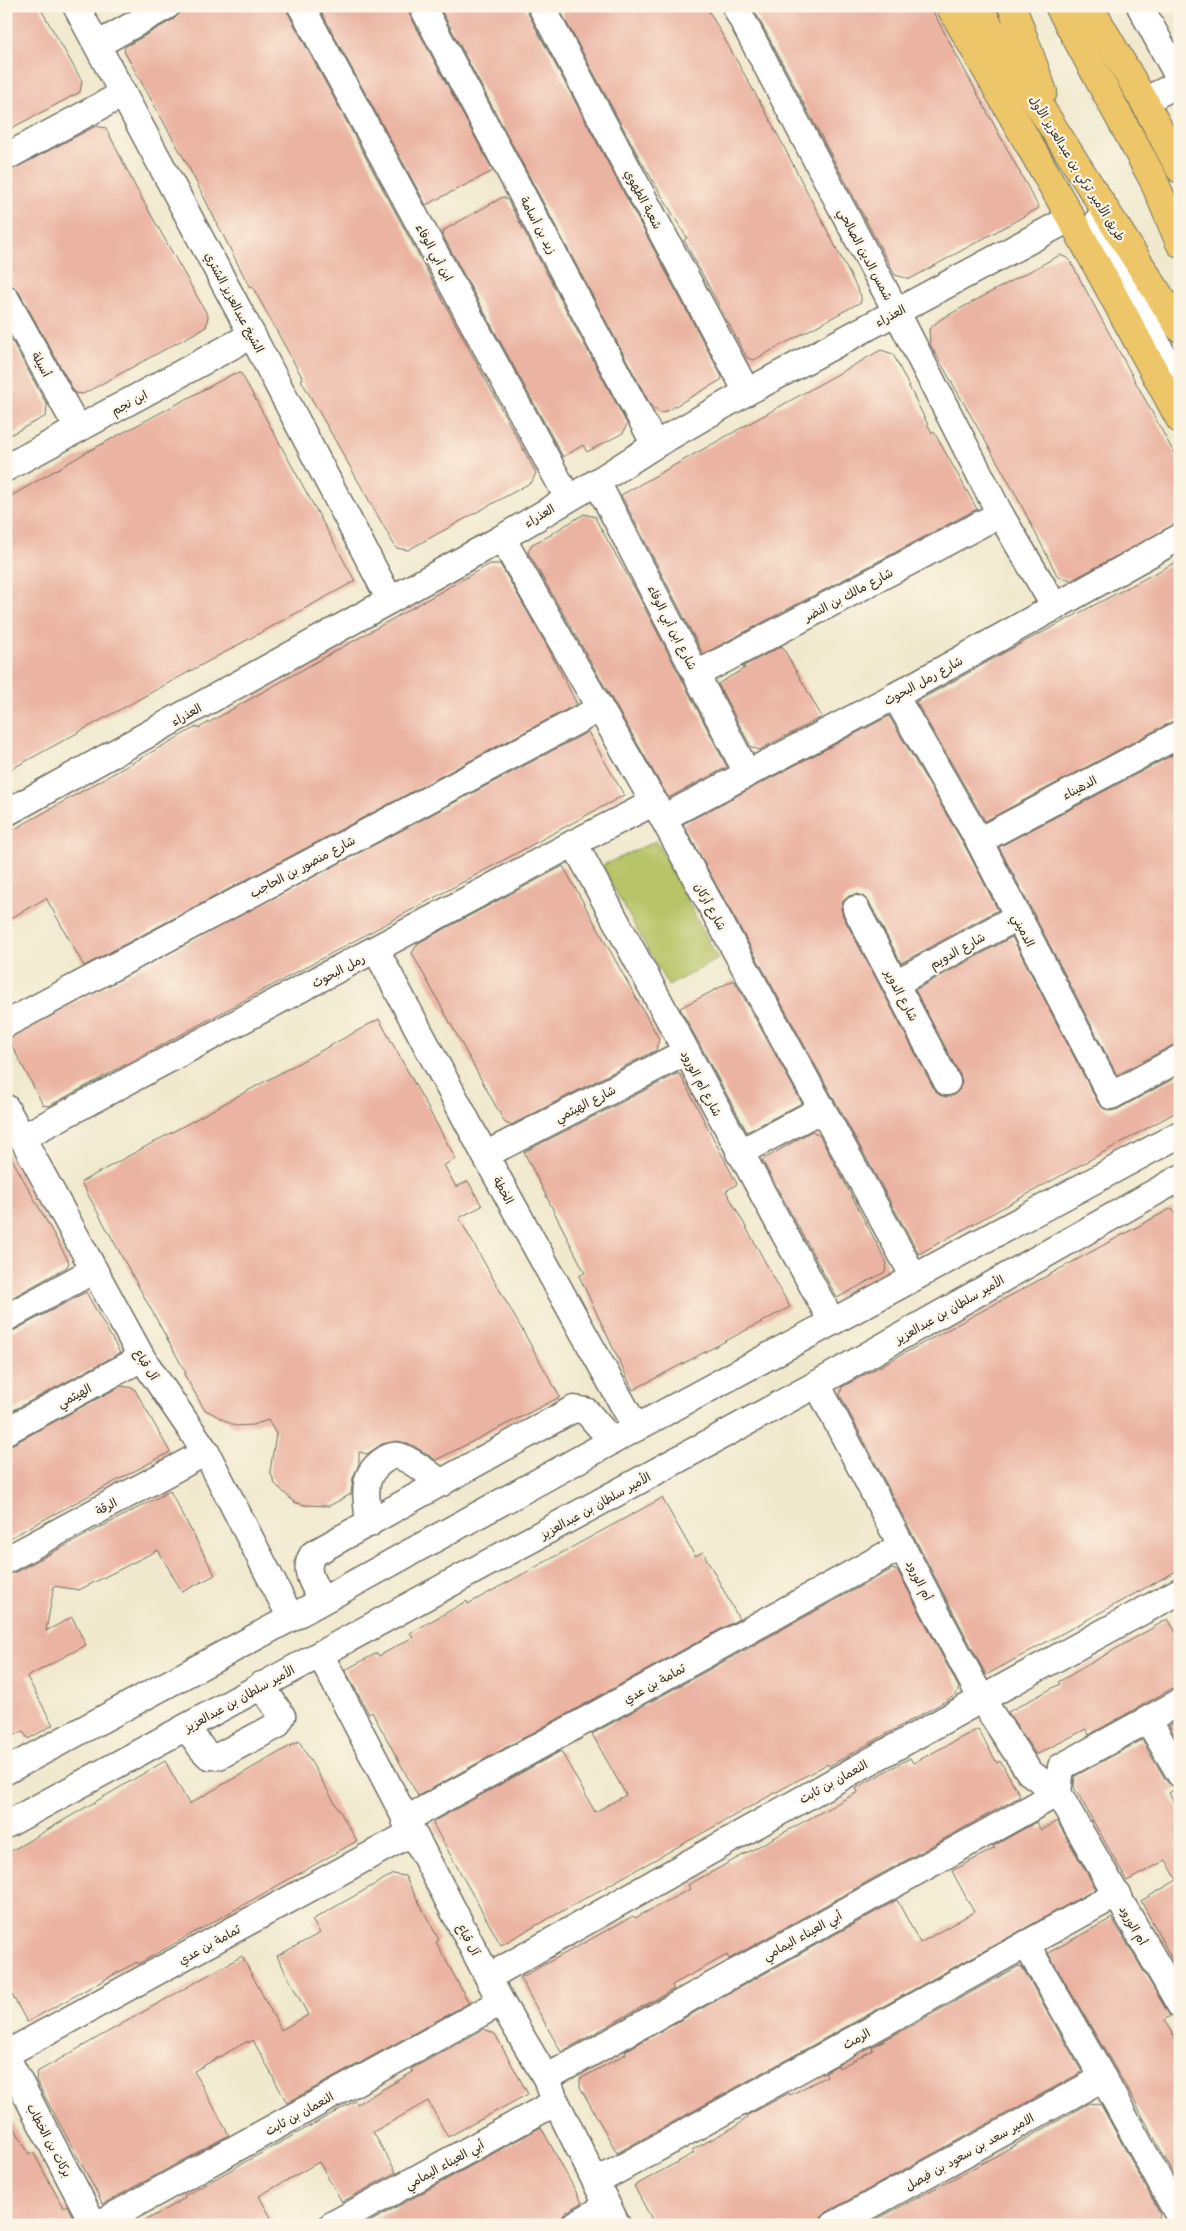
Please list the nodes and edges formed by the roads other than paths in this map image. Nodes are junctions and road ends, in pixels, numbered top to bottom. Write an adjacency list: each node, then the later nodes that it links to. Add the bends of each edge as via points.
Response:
1 (76, 6): 14 (street, الشيخ عبدالعزيز الشتري)
2 (167, 6): 14 (street)
3 (301, 6): 35 (street, ابن أبي الوفاء)
4 (422, 6): 32 (street, زيد بن أسامة)
5 (541, 6): 28 (street, شعبة الطهوي)
6 (735, 6): 25 (street, شمس الدين الصالحي)
7 (950, 6): 22 (main road)
8 (979, 6): 19 (main road, طريق الأمير تركي بن عبدالعزيز الأول)
9 (1012, 6): 19 (main road)
10 (1047, 6): 15 (main road)
11 (1059, 6): 15 (main road)
12 (1089, 6): 18 (main road)
13 (1140, 6): 16 (street)
14 (97, 45): 17 (street, الشيخ عبدالعزيز الشتري)
15 (1094, 68): 23 (main road, via 1153,179)
16 (1180, 81): 18 (street)
17 (124, 94): 20 (street); 27 (street, الشيخ عبدالعزيز الشتري)
18 (1144, 101): 21 (main road)
19 (1063, 144): 26 (main road, طريق الأمير تركي بن عبدالعزيز الأول); 29 (street)
20 (6, 157)
21 (1180, 169)
22 (1071, 218): 25 (street, العذراء); 30 (main road)
23 (1180, 243)
24 (6, 299): 31 (street, أسيلة)
25 (896, 311): 28 (street, العذراء); 36 (street, شمس الدين الصالحي)
26 (1180, 328)
27 (252, 335): 31 (street, ابن نجم); 39 (street, الشيخ عبدالعزيز الشتري)
28 (747, 392): 32 (street, العذراء)
29 (1180, 392)
30 (1180, 419)
31 (78, 429): 33 (street, ابن نجم)
32 (655, 444): 34 (street, العذراء)
33 (6, 468)
34 (597, 482): 35 (street, العذراء); 41 (street, شارع ابن أبي الوفاء)
35 (568, 498): 38 (street, العذراء)
36 (1000, 514): 40 (street, شمس الدين الصالحي); 41 (street, شارع مالك بن النضر)
37 (1180, 537): 40 (street, شارع رمل البحوث)
38 (502, 538): 39 (street, العذراء); 43 (street, شارع أركان)
39 (390, 600): 47 (street, العذراء)
40 (1054, 607): 42 (street, شارع رمل البحوث)
41 (697, 674): 45 (street, شارع ابن أبي الوفاء)
42 (895, 696): 45 (street, شارع رمل البحوث); 48 (street, الدميني)
43 (599, 709): 46 (street, شارع أركان); 54 (street, شارع منصور بن الحاجب)
44 (1180, 734): 48 (street, الدهيناء)
45 (747, 773): 46 (street, شارع رمل البحوث)
46 (658, 810): 49 (street, رمل البحوث); 58 (street, شارع أركان)
47 (6, 813)
48 (979, 841): 51 (street, الدميني)
49 (574, 844): 52 (street, رمل البحوث); 55 (street, شارع أم الورود)
50 (856, 910): 53 (street, شارع الدوير)
51 (1017, 917): 53 (street, شارع الدويم); 56 (street, الدميني, via 1111,1096)
52 (376, 950): 59 (street, رمل البحوث); 62 (street, الخطة)
53 (896, 983): 57 (street, شارع الدوير)
54 (6, 1024)
55 (686, 1052): 61 (street, شارع أم الورود); 62 (street, شارع الهيثمي)
56 (1180, 1058)
57 (947, 1082)
58 (822, 1109): 61 (street); 65 (street, شارع أركان)
59 (12, 1122): 64 (street, آل قباع)
60 (1180, 1134): 65 (street)
61 (739, 1153): 67 (street, شارع أم الورود)
62 (485, 1155): 70 (street, الخطة)
63 (1180, 1178): 69 (street, الأمير سلطان بن عبدالعزيز)
64 (94, 1270): 66 (street); 68 (street, آل قباع)
65 (914, 1277): 67 (street)
66 (6, 1318)
67 (832, 1322): 70 (street)
68 (142, 1358): 71 (street, الهيثمي); 73 (street, آل قباع)
69 (817, 1384): 76 (street, أم الورود); 81 (street, الأمير سلطان بن عبدالعزيز)
70 (636, 1428): 72 (street)
71 (6, 1431)
72 (612, 1441): 74 (street, via 586,1411 574,1409); 79 (street)
73 (206, 1452): 77 (street, الرقة); 80 (street, آل قباع)
74 (442, 1483): 75 (street); 75 (street, via 401,1456 387,1457 369,1473)
75 (369, 1524): 79 (street, via 313,1554 309,1560 308,1571)
76 (902, 1546): 83 (street, أم الورود); 91 (street, ثمامة بن عدي)
77 (6, 1560)
78 (1180, 1591): 83 (street, النعمان بن ثابت)
79 (322, 1600): 80 (street)
80 (291, 1618): 87 (street)
81 (320, 1654): 82 (street, الأمير سلطان بن عبدالعزيز); 91 (street, آل قباع)
82 (261, 1685): 86 (street, الأمير سلطان بن عبدالعزيز); 86 (street, via 282,1716 276,1726 219,1756 209,1756)
83 (981, 1698): 89 (street, أم الورود, via 1030,1772); 94 (street, النعمان بن ثابت)
84 (1180, 1702): 85 (street)
85 (1148, 1720): 88 (street); 89 (street, via 1061,1767)
86 (186, 1727): 90 (street, الأمير سلطان بن عبدالعزيز)
87 (6, 1771)
88 (1180, 1774)
89 (1058, 1793): 92 (street, أم الورود); 98 (street, أبي العيناء اليمامي)
90 (6, 1825)
91 (408, 1826): 94 (street, آل قباع); 97 (street, ثمامة بن عدي)
92 (1117, 1894): 93 (street, الرمث); 96 (street, أم الورود)
93 (1026, 1944): 99 (street); 101 (street, الرمث)
94 (489, 1977): 95 (street, آل قباع)
95 (501, 2002): 98 (street, آل قباع); 104 (street, النعمان بن ثابت)
96 (1180, 2005)
97 (6, 2055): 104 (street, بركات بن الخطاب)
98 (546, 2078): 100 (street, آل قباع)
99 (1104, 2078): 103 (street); 107 (street, الامير سعد بن سعود بن فيصل)
100 (556, 2102): 101 (street, آل قباع); 105 (street, أبي العيناء اليمامي)
101 (596, 2182): 102 (street, آل قباع)
102 (612, 2216): 106 (street)
103 (1180, 2218)
104 (96, 2225)
105 (332, 2225)
106 (574, 2225)
107 (834, 2225)

